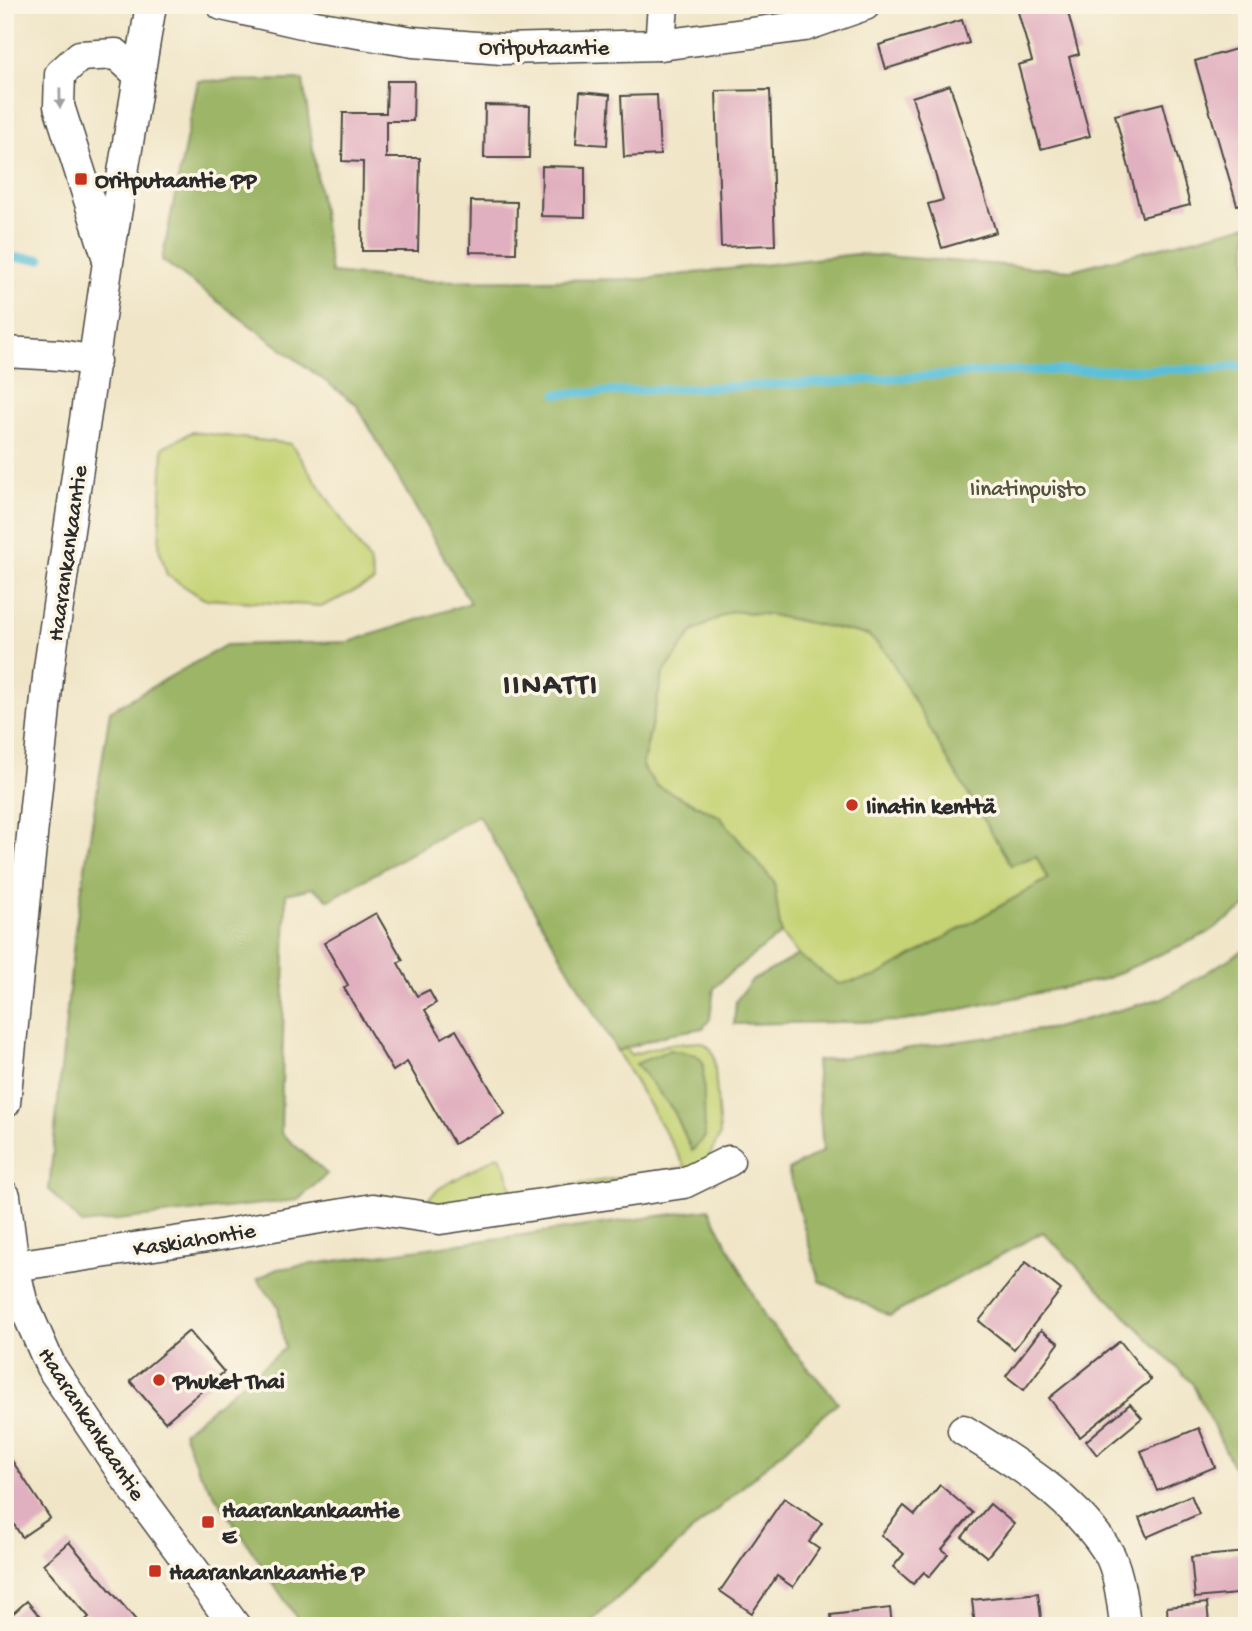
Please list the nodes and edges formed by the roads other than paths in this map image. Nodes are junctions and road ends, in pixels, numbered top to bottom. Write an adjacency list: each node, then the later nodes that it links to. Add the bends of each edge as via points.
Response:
1 (151, 5): 7 (street, Haarankankaantie)
2 (222, 5): 5 (street, Oritputaantie)
3 (663, 5): 6 (street)
4 (865, 5): 6 (street, Oritputaantie, via 806,26)
5 (315, 16): 6 (street, Oritputaantie, via 412,42 502,49)
6 (660, 45)
7 (139, 75): 8 (street, Haarankankaantie); 8 (street, one-way to 8, via 116,54 80,56 60,74 59,106)
8 (108, 262): 10 (street, Haarankankaantie)
9 (5, 352): 10 (street)
10 (95, 361): 11 (street, Haarankankaantie, via 49,668)
11 (5, 1103)
12 (729, 1161): 14 (street, Kaskiahontie, via 684,1184 440,1219 373,1209)
13 (5, 1196): 14 (street, Haarankankaantie)
14 (14, 1266): 15 (street, Haarankankaantie)
15 (14, 1304): 17 (street, Haarankankaantie, via 128,1481)
16 (963, 1430): 18 (street, via 1031,1472 1074,1511 1109,1553)
17 (235, 1626)
18 (1125, 1626)

